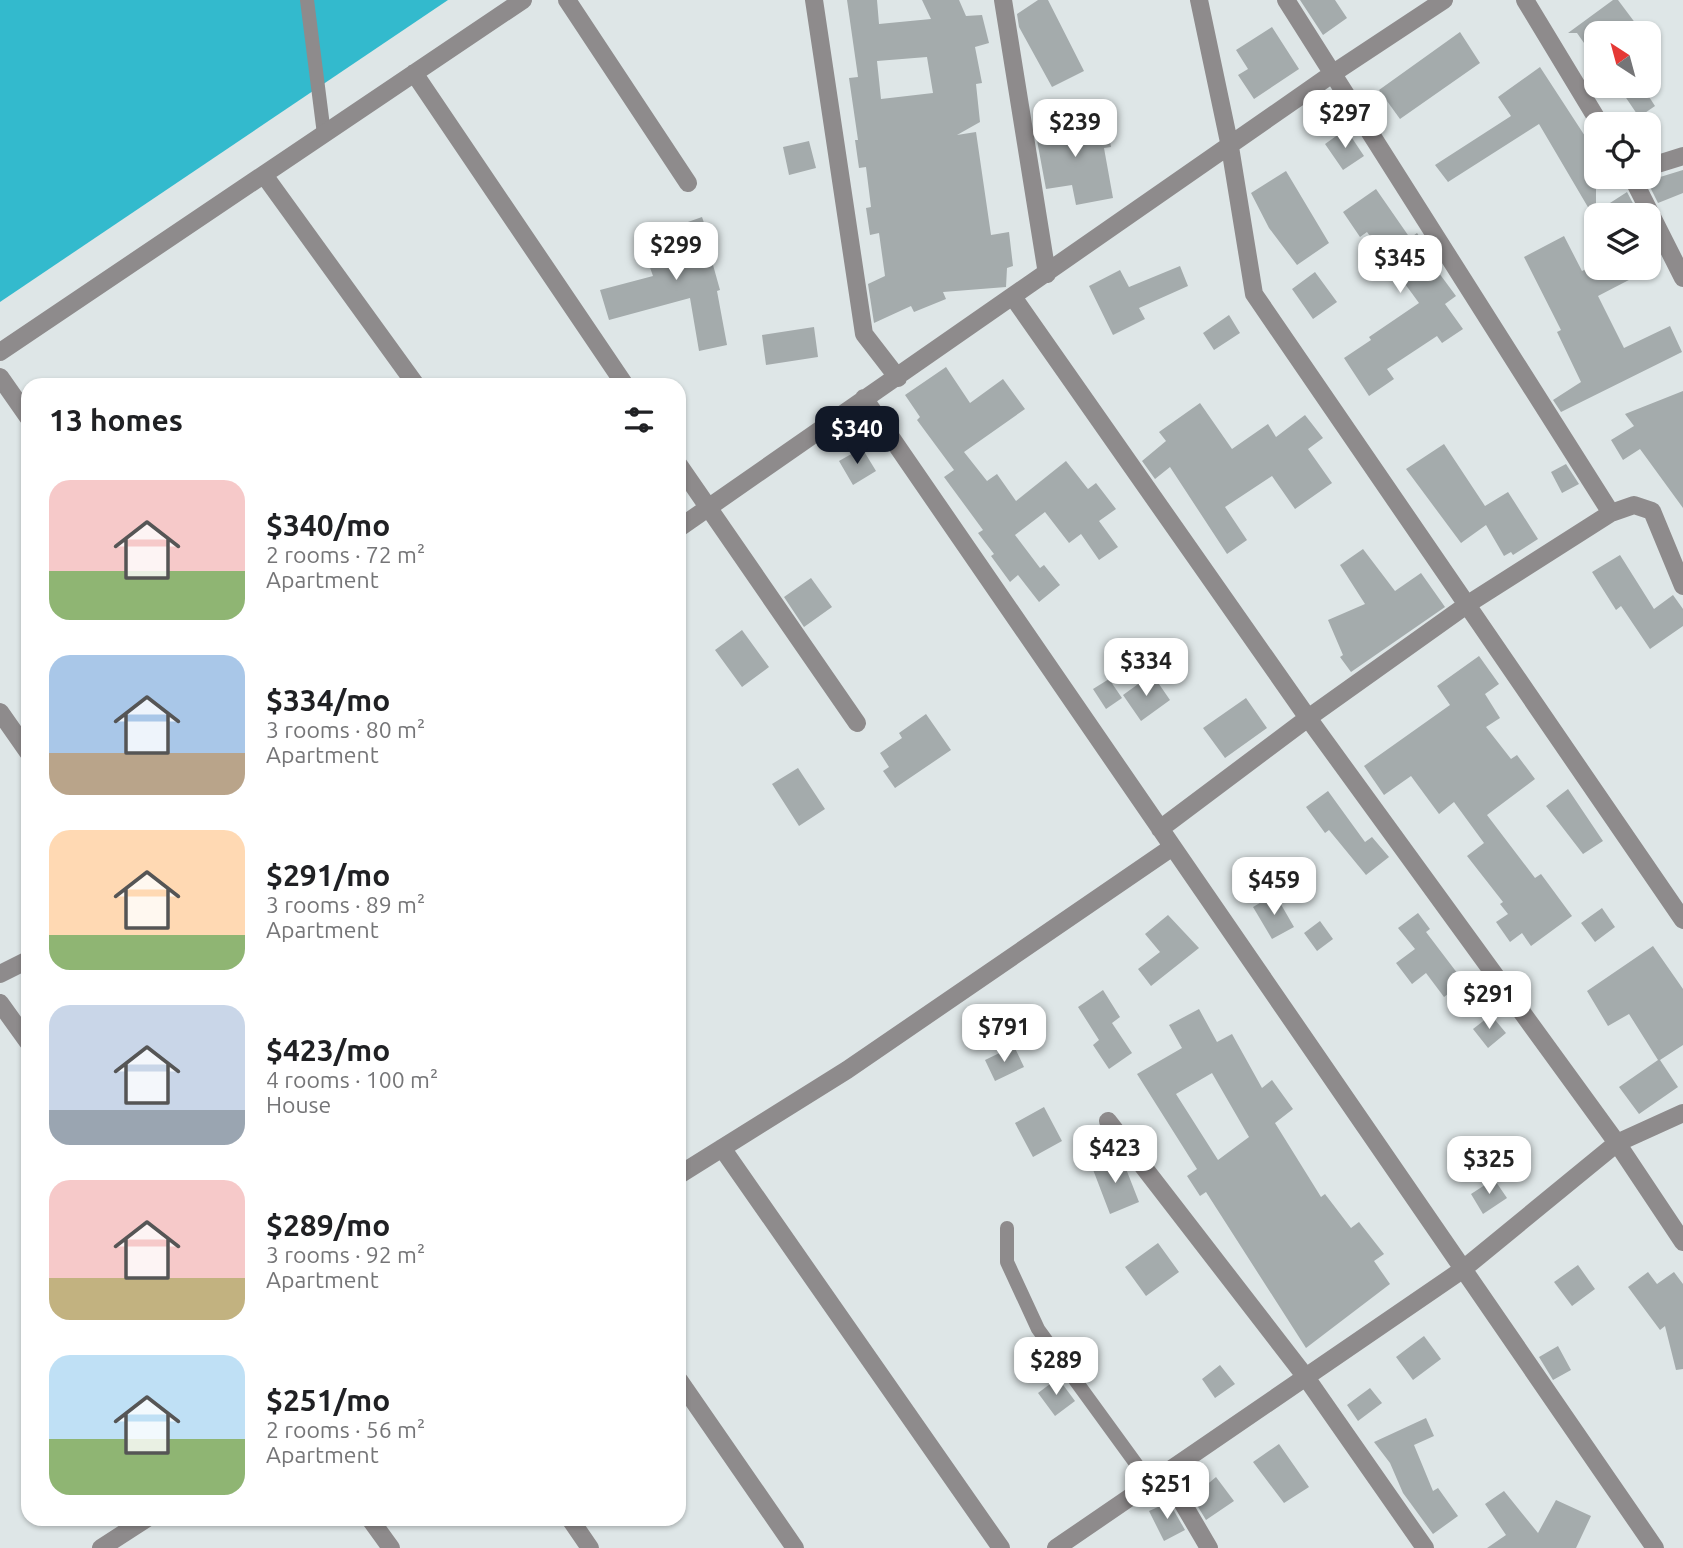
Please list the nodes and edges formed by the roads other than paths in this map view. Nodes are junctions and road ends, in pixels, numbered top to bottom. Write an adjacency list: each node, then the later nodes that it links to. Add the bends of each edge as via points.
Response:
1 (307, 0): 13 (lane)
2 (523, 0): 10 (street)
3 (567, 0): 18 (street)
4 (814, 0): 27 (street, via 864,334)
5 (1003, 0): 20 (street)
6 (1199, 0): 14 (street)
7 (1286, 0): 11 (street)
8 (1444, 0): 11 (street)
9 (1525, 0): 12 (street)
10 (415, 73): 13 (street); 26 (street)
11 (1332, 74): 14 (street); 32 (street)
12 (1593, 112)
13 (324, 134): 17 (street)
14 (1230, 147): 20 (street); 35 (street, via 1254,294)
15 (1683, 156): 16 (street)
16 (1661, 163)
17 (264, 175): 23 (street); 25 (street)
18 (688, 183)
19 (1638, 189): 21 (street)
20 (1047, 274): 22 (street)
21 (1683, 278)
22 (1013, 297): 27 (street); 37 (street)
23 (0, 352)
24 (0, 377): 29 (street)
25 (411, 378)
26 (620, 378)
27 (898, 378): 28 (street)
28 (864, 398): 31 (street); 40 (street)
29 (21, 407)
30 (686, 475): 31 (street)
31 (708, 508): 33 (street); 38 (street)
32 (1611, 513): 34 (street, via 1634,505 1652,511); 35 (street)
33 (686, 523)
34 (1683, 586)
35 (1468, 604): 37 (street); 42 (street)
36 (0, 712): 39 (street)
37 (1308, 718): 40 (street); 49 (street)
38 (857, 723)
39 (21, 742)
40 (1160, 829): 41 (street)
41 (1171, 848): 50 (street, via 848,1070); 54 (street)
42 (1683, 920)
43 (21, 964): 44 (street)
44 (0, 974)
45 (0, 1003): 46 (street)
46 (21, 1032)
47 (1683, 1113): 49 (street)
48 (1108, 1121): 55 (street)
49 (1616, 1143): 53 (street); 54 (street)
50 (722, 1148): 51 (street); 65 (street)
51 (686, 1171)
52 (1007, 1228): 57 (lane, via 1007,1262 1038,1329)
53 (1683, 1242)
54 (1462, 1270): 55 (street); 69 (street)
55 (1306, 1376): 57 (street); 68 (street)
56 (686, 1390): 64 (street)
57 (1158, 1478): 66 (street); 67 (street)
58 (135, 1526): 61 (street)
59 (375, 1526): 62 (street)
60 (575, 1526): 63 (street)
61 (101, 1548)
62 (391, 1548)
63 (590, 1548)
64 (795, 1548)
65 (1001, 1548)
66 (1056, 1548)
67 (1209, 1548)
68 (1425, 1548)
69 (1654, 1548)

